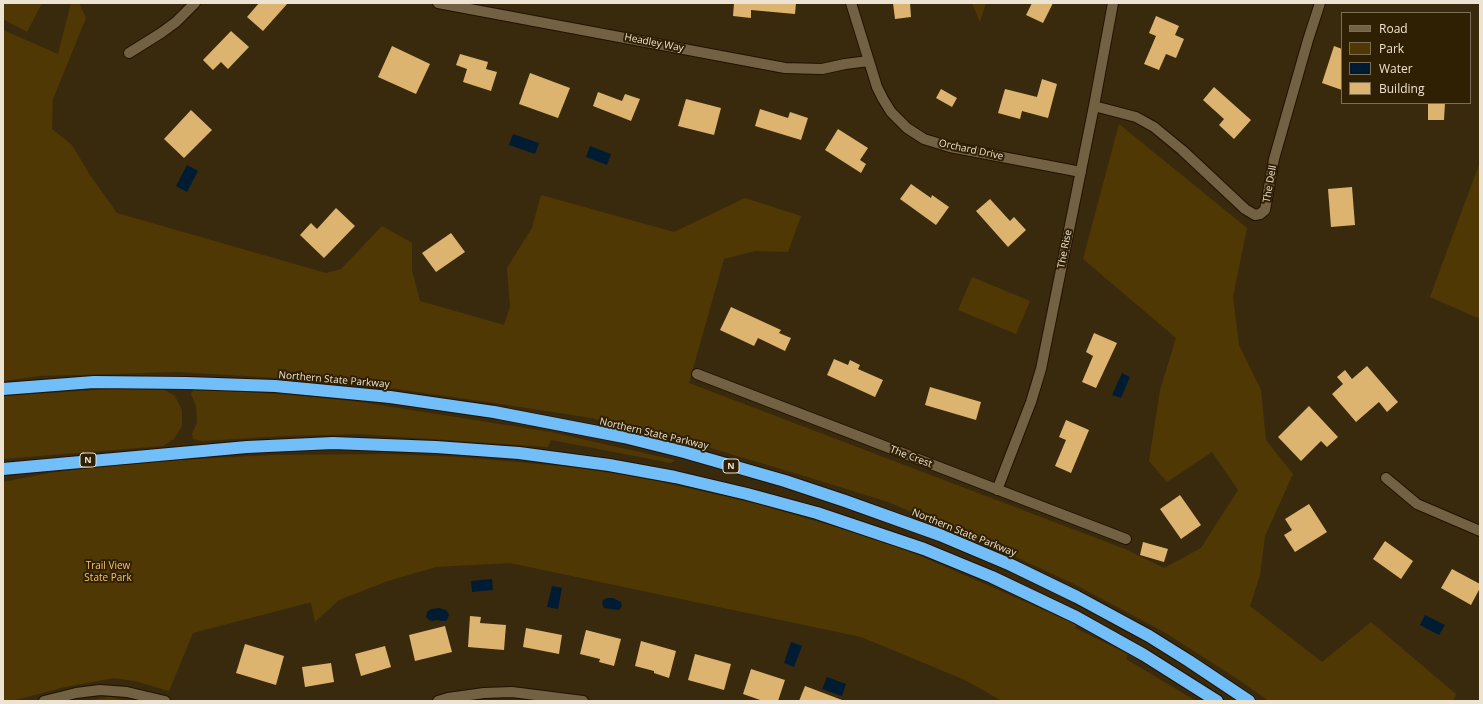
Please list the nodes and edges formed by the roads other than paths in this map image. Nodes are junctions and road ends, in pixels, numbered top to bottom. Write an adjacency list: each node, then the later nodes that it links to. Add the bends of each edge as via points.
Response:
1 (195, 3): 6 (street, via 176,22)
2 (438, 3): 7 (street, Headley Way, via 785,68 822,69)
3 (851, 3): 7 (street, Orchard Drive)
4 (1113, 3): 8 (street, The Rise)
5 (1320, 3): 8 (street, The Dell, via 1274,159 1265,210 1260,214 1255,215 1245,209 1154,127 1136,117)
6 (129, 53)
7 (869, 62): 9 (street, Orchard Drive, via 877,87 891,112 907,128 924,139 950,147)
8 (1094, 106): 9 (street, The Rise)
9 (1081, 172): 14 (street, The Rise, via 1041,369)
10 (697, 374): 14 (street, The Crest)
11 (3, 389): 22 (highway, Northern State Parkway / N, via 94,382 275,386 390,397 494,412 677,450 845,500 940,535 1011,565 1149,636)
12 (3, 469): 21 (highway, N, via 247,447 334,443 519,453 675,477 817,513 924,549 978,571 1076,617 1144,655)
13 (1386, 478): 15 (street, via 1417,504)
14 (997, 490): 16 (street, The Crest)
15 (1480, 531)
16 (1126, 539)
17 (44, 701): 18 (street, via 100,690 127,692)
18 (165, 701)
19 (438, 701): 20 (street, via 484,693 512,692)
20 (583, 701)
21 (1216, 701)
22 (1249, 701)

